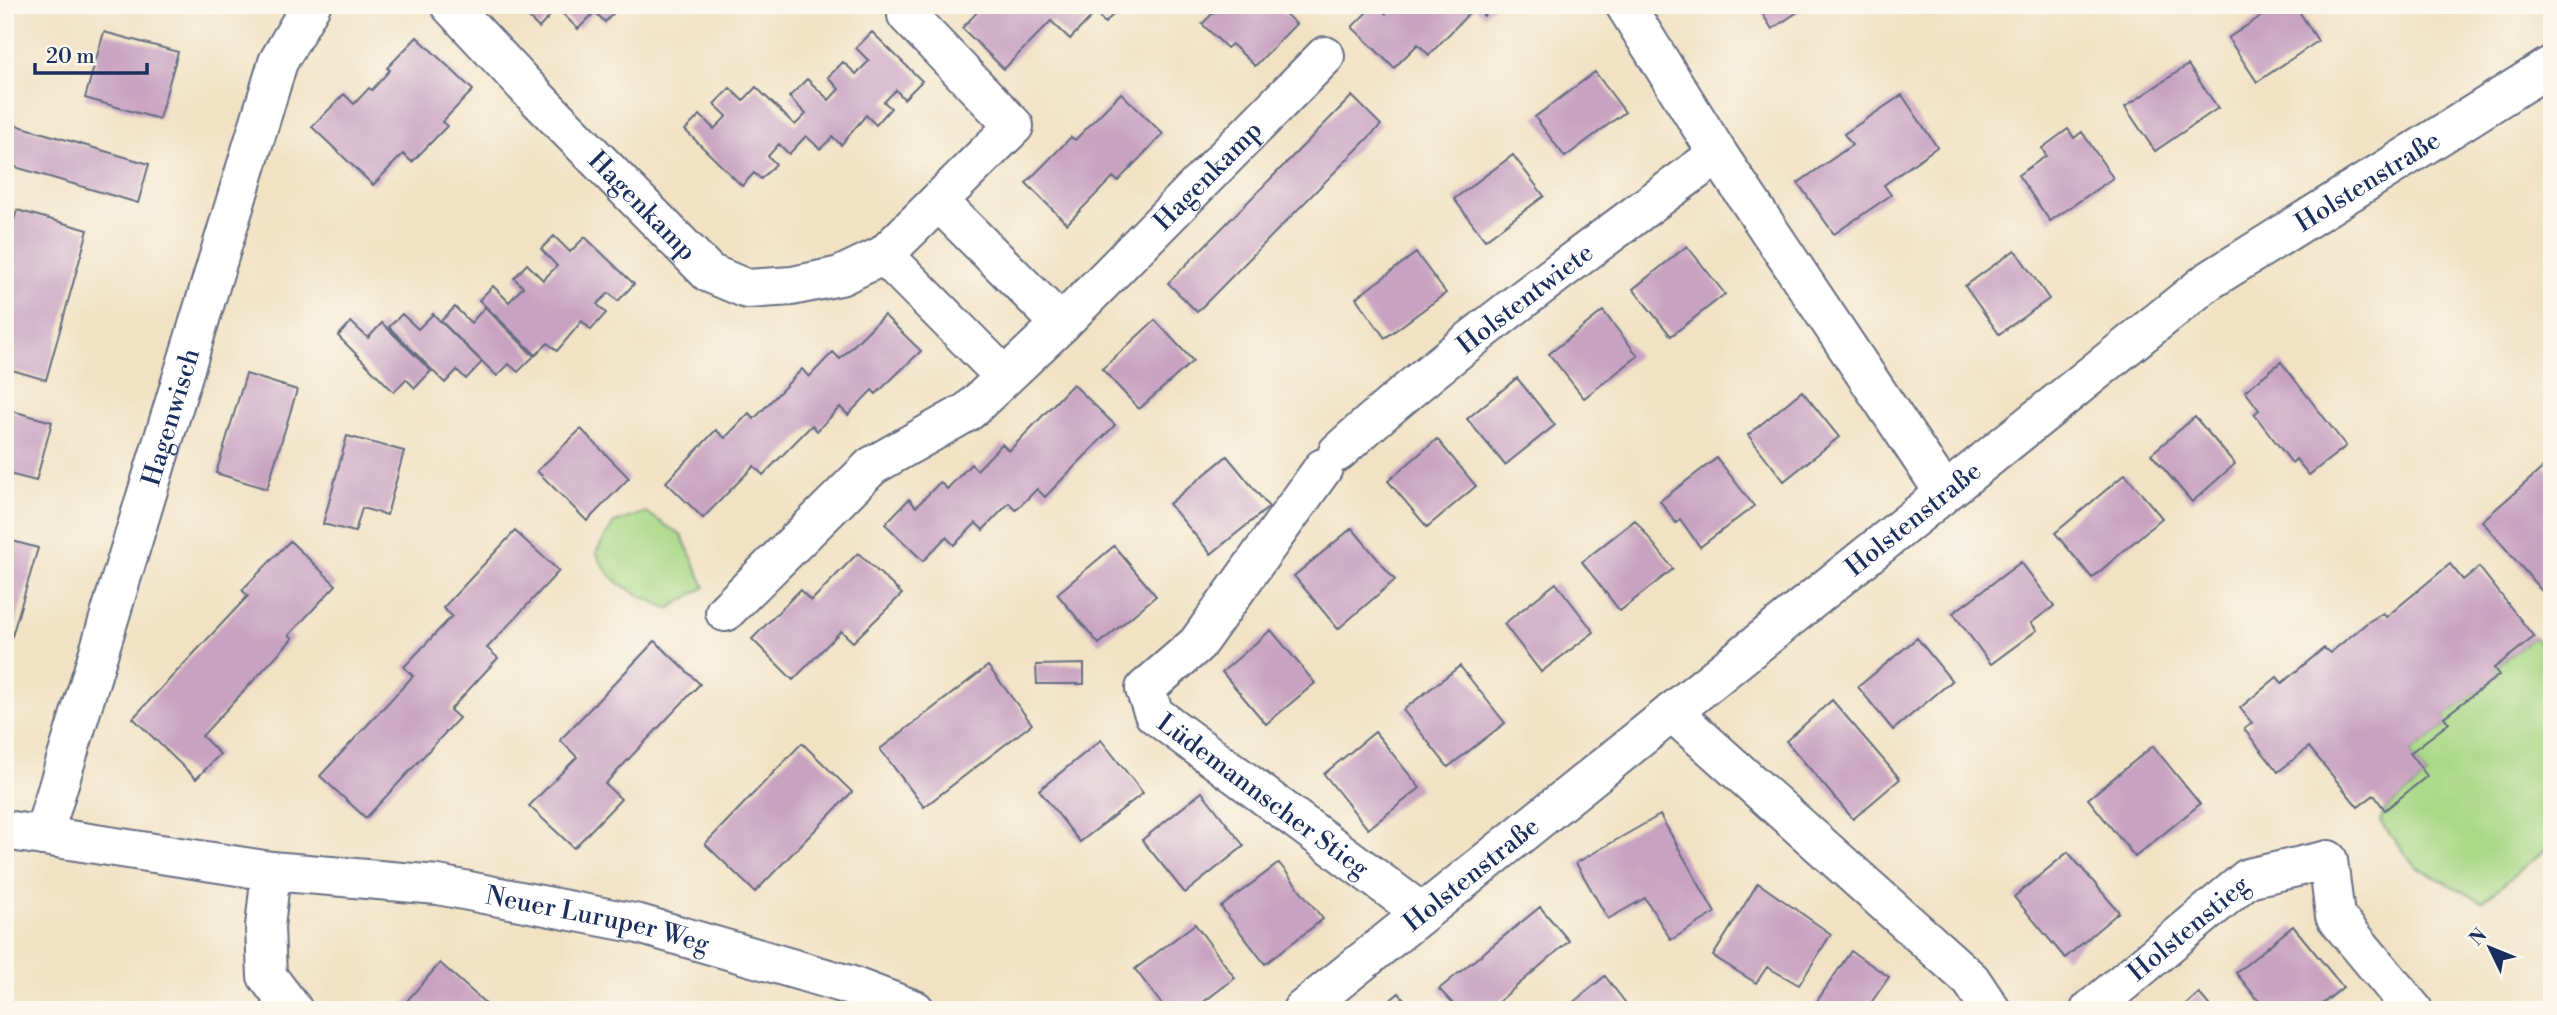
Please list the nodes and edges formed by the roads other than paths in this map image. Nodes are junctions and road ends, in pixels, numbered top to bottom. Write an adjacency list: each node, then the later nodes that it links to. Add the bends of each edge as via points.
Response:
1 (311, 5): 17 (street, Hagenwisch, via 278,62)
2 (450, 5): 9 (street, Hagenkamp, via 709,273 747,289 792,286 840,276)
3 (917, 5): 8 (street, Hagenkamp, via 907,15 1014,126)
4 (1625, 5): 7 (street)
5 (1325, 56): 10 (street, Hagenkamp)
6 (2552, 65): 13 (street, Holstenstraße, via 2207,282)
7 (1718, 154): 12 (street, Holstentwiete, via 1504,312 1400,396); 13 (street)
8 (939, 202): 9 (street, Hagenkamp); 10 (street)
9 (884, 255): 11 (street)
10 (1060, 324): 11 (street, Hagenkamp)
11 (1004, 376): 14 (street, Hagenkamp, via 969,411 872,466)
12 (1331, 460): 19 (street, Lüdemannscher Stieg, via 1197,644 1144,689 1154,714)
13 (1944, 492): 15 (street, Holstenstraße)
14 (725, 612)
15 (1672, 712): 19 (street, Holstenstraße); 23 (street, via 1971,981)
16 (5, 830): 17 (street, Neuer Luruper Weg)
17 (43, 836): 18 (street, Neuer Luruper Weg)
18 (271, 871): 20 (street, via 265,928 267,976); 21 (street, Neuer Luruper Weg, via 438,885 639,924 849,985)
19 (1421, 912): 22 (street, Holstenstraße)
20 (293, 1010)
21 (915, 1010)
22 (1302, 1010)
23 (1991, 1010)
24 (2090, 1010): 25 (street, Holstenstieg, via 2248,878 2328,860 2335,916)
25 (2413, 1010)

